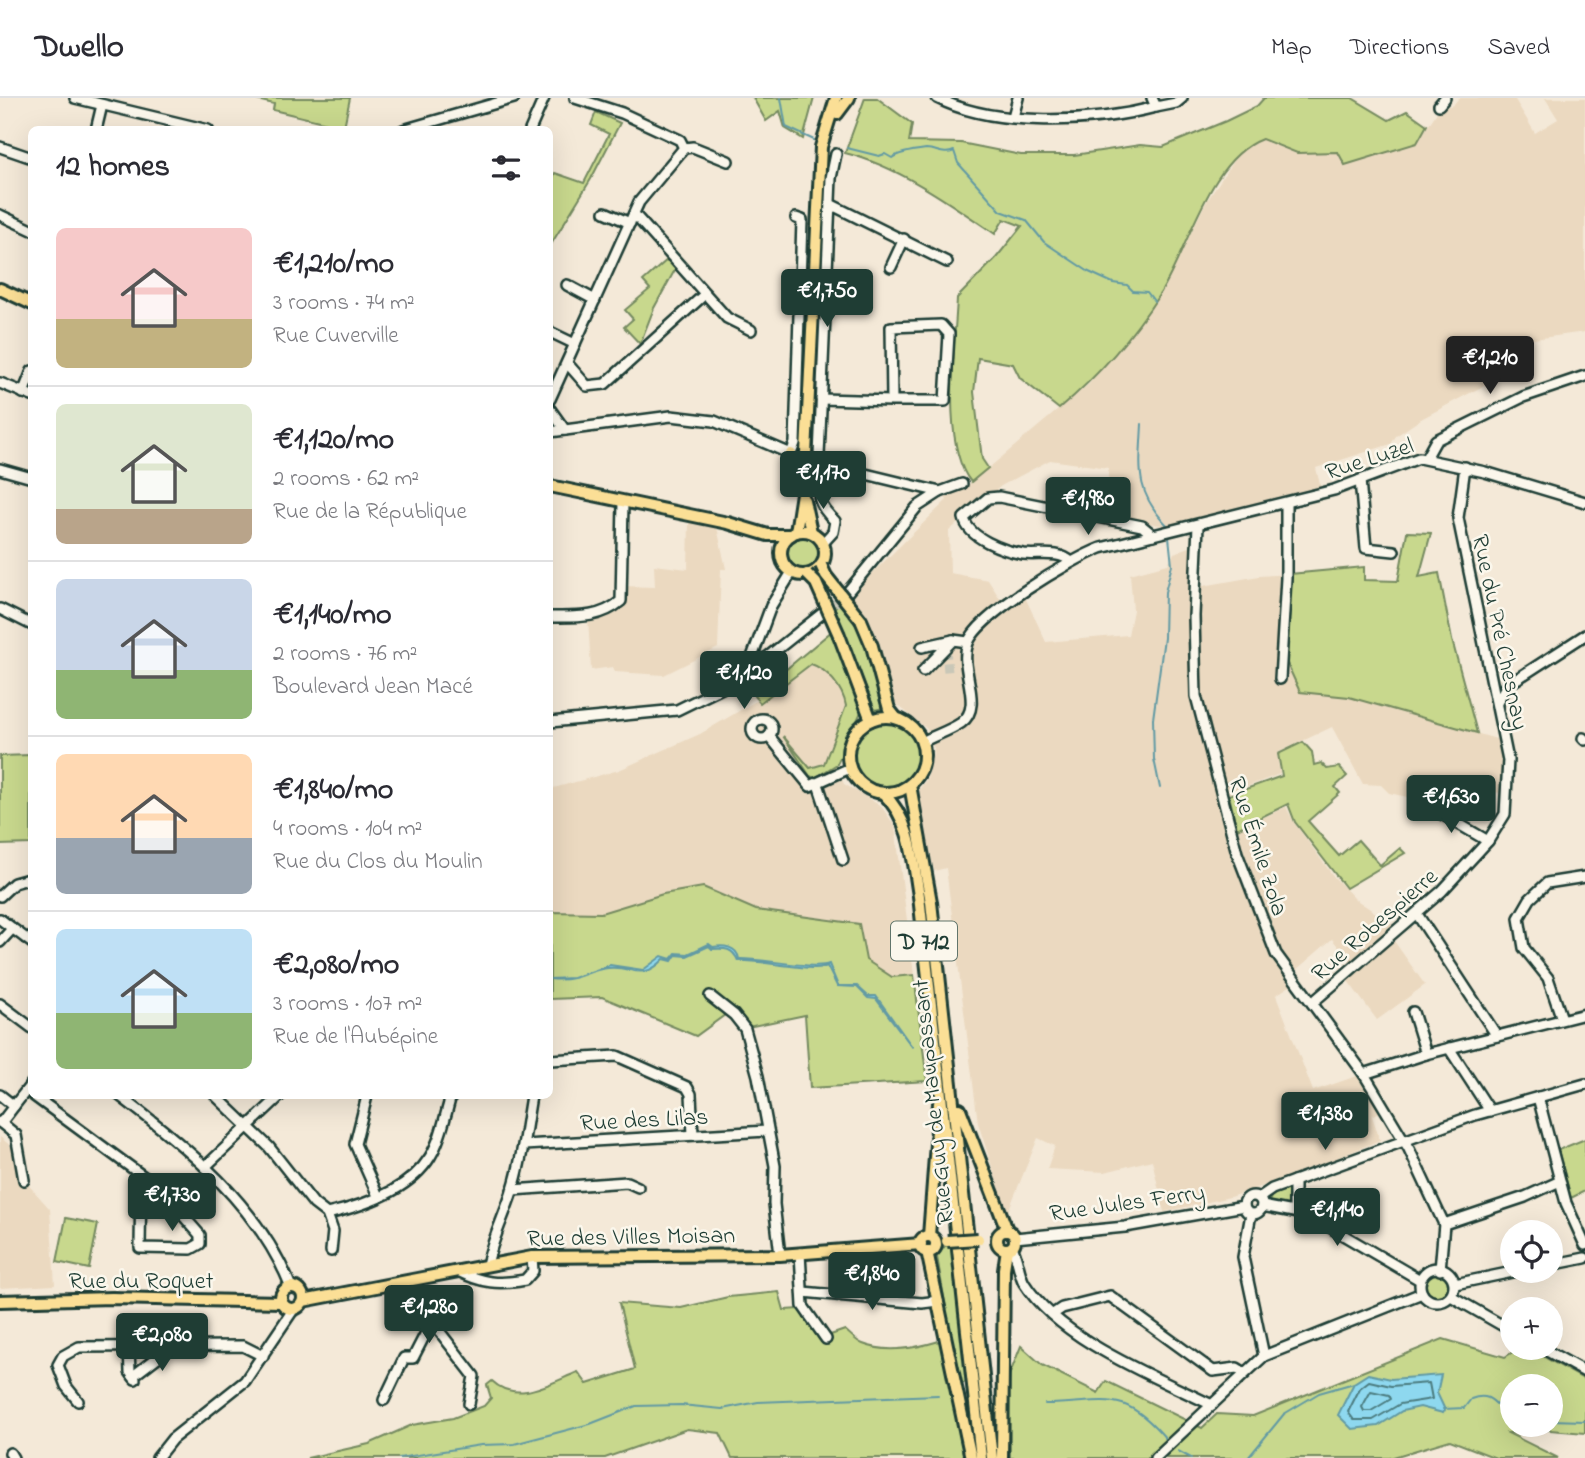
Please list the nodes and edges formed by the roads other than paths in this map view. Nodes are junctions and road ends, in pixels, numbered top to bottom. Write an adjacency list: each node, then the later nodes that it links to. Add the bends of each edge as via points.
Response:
1 (75, 98): 12 (street)
2 (514, 98): 17 (street)
3 (544, 98): 18 (street)
4 (575, 98): 20 (street, via 622,113 680,140)
5 (836, 98): 21 (main road)
6 (844, 98): 13 (main road)
7 (849, 98): 13 (main road)
8 (937, 98): 14 (street, via 980,114)
9 (1018, 98): 14 (street)
10 (1182, 98): 11 (street, via 1176,103)
11 (1154, 102): 14 (street, via 1072,118)
12 (102, 105): 15 (street); 16 (street)
13 (837, 114): 21 (main road)
14 (1013, 117)
15 (97, 126)
16 (183, 126)
17 (417, 126)
18 (532, 126)
19 (0, 147): 22 (street)
20 (684, 148): 23 (street, via 693,147); 27 (street, via 639,202)
21 (828, 149): 24 (street); 60 (main road, via 819,169)
22 (28, 157)
23 (728, 161)
24 (830, 204): 30 (street); 46 (street)
25 (605, 212): 27 (street)
26 (0, 215): 29 (street)
27 (632, 218): 35 (street); 36 (street)
28 (796, 218): 51 (street, via 802,220)
29 (28, 228)
30 (904, 239): 31 (street); 32 (street)
31 (947, 262)
32 (891, 267)
33 (567, 285): 36 (street)
34 (0, 289): 37 (main road)
35 (705, 294): 38 (street, via 727,318); 41 (street, via 605,384 587,386)
36 (595, 300): 40 (street)
37 (28, 302)
38 (751, 330)
39 (553, 333): 40 (street)
40 (575, 344): 41 (street)
41 (567, 363): 44 (street)
42 (1585, 376): 52 (street, via 1523,397 1436,440)
43 (0, 383): 45 (street)
44 (553, 393)
45 (27, 394)
46 (821, 399): 47 (street); 55 (street, via 819,456)
47 (892, 401): 47 (street, via 891,327 941,325 947,329 945,401)
48 (553, 413): 49 (street)
49 (565, 430): 50 (street); 51 (street, via 670,416 714,421)
50 (553, 432)
51 (791, 454): 60 (main road)
52 (1426, 458): 53 (street, Rue Luzel); 57 (street, Rue Luzel, via 1406,460)
53 (1465, 467): 63 (street, Rue Luzel); 89 (street, Rue du Pré Chesnay, via 1458,518)
54 (0, 469): 56 (street)
55 (824, 469): 61 (street, via 845,469); 70 (street, via 818,495 821,507 835,520 833,532)
56 (28, 477)
57 (1360, 480): 64 (street, Rue Luzel); 72 (street, via 1366,548)
58 (962, 484): 61 (street)
59 (553, 487): 62 (main road)
60 (804, 492): 66 (main road); 67 (main road)
61 (940, 492): 77 (street, via 917,507)
62 (622, 502): 68 (main road); 80 (street, via 621,601 611,610 588,617)
63 (1585, 502)
64 (1286, 503): 65 (street, Rue Luzel); 88 (street)
65 (1198, 525): 69 (street, Rue Luzel); 111 (street, Rue Émile Zola, via 1196,696 1237,853 1269,938)
66 (811, 532): 67 (main road); 70 (main road)
67 (793, 533): 68 (main road); 71 (main road)
68 (768, 535): 71 (main road)
69 (1153, 535): 73 (street, Rue Luzel, via 1101,548); 73 (street, via 1142,526 999,497 988,498 964,518 974,534 1001,548 1059,556)
70 (823, 543): 74 (main road)
71 (781, 550): 75 (main road, via 784,564)
72 (1394, 551)
73 (1071, 562): 84 (street, Rue Luzel, via 980,625)
74 (821, 565): 76 (main road); 90 (main road, bridge, via 861,620 889,709)
75 (792, 572): 76 (main road); 86 (street, via 771,606)
76 (807, 574): 91 (main road, bridge, via 816,583 839,635)
77 (845, 595)
78 (0, 610): 81 (street)
79 (824, 612): 86 (street, via 765,659)
80 (553, 617)
81 (28, 623)
82 (1585, 635): 89 (street, via 1506,686)
83 (953, 640): 84 (street); 85 (street); 87 (street)
84 (968, 642): 94 (street, via 963,666 972,697 969,714 960,724)
85 (922, 647)
86 (753, 658): 92 (street, via 748,668 724,687 677,710)
87 (923, 671)
88 (1280, 678)
89 (1496, 706): 100 (street, Rue du Pré Chesnay, via 1509,787 1505,814)
90 (896, 718): 91 (main road); 94 (main road, via 907,723)
91 (871, 720): 95 (main road, via 861,726 849,745)
92 (553, 722)
93 (769, 736): 96 (street, via 810,786)
94 (922, 742): 97 (main road, via 923,766)
95 (850, 768): 96 (street); 98 (main road, via 863,785)
96 (818, 784): 101 (street)
97 (910, 785): 98 (main road); 121 (main road, Rue Guy de Maupassant / D 712, via 931,902)
98 (883, 793): 126 (main road, Rue Guy de Maupassant / D 712, via 901,815 912,856)
99 (1426, 805): 100 (street)
100 (1488, 841): 105 (street, Rue Robespierre)
101 (843, 860)
102 (1585, 877): 115 (street, via 1546,883 1519,918 1524,948 1548,978)
103 (28, 879): 104 (street, via 14,883)
104 (0, 896)
105 (1417, 914): 111 (street, Rue Robespierre); 117 (street)
106 (0, 919): 107 (street)
107 (12, 929): 108 (street); 109 (street)
108 (28, 940)
109 (0, 942)
110 (710, 996): 139 (street, via 745,1029)
111 (1312, 1003): 122 (street, Rue Émile Zola)
112 (0, 1004): 116 (street)
113 (1413, 1012): 119 (street)
114 (1585, 1014): 115 (street)
115 (1562, 1019): 117 (street)
116 (28, 1025)
117 (1497, 1036): 118 (street)
118 (1450, 1048): 119 (street); 136 (street)
119 (1426, 1054): 122 (street)
120 (553, 1060): 140 (street, via 617,1056 687,1087)
121 (948, 1061): 157 (main road, via 962,1121); 200 (main road, Rue Guy de Maupassant / D 712)
122 (1364, 1073): 141 (street, Rue Émile Zola)
123 (1585, 1084): 127 (street, Rue Jules Ferry)
124 (28, 1093): 135 (street)
125 (0, 1095): 135 (street)
126 (942, 1097): 158 (main road, via 935,1132); 199 (main road, Rue Guy de Maupassant / D 712)
127 (1538, 1097): 136 (street, Rue Jules Ferry); 147 (street)
128 (43, 1099): 144 (street)
129 (124, 1099): 143 (street, via 182,1143)
130 (219, 1099): 138 (street)
131 (277, 1099): 138 (street)
132 (366, 1099): 150 (street, via 355,1144)
133 (450, 1099): 150 (street, via 430,1158 397,1189)
134 (531, 1099): 142 (street)
135 (14, 1106): 137 (street)
136 (1489, 1111): 141 (street, Rue Jules Ferry)
137 (0, 1122): 145 (street, via 16,1135)
138 (248, 1125): 143 (street); 154 (street)
139 (766, 1131): 140 (street, Rue des Lilas); 162 (street, via 775,1166)
140 (693, 1135): 142 (street, Rue des Lilas)
141 (1404, 1140): 146 (street, Rue Jules Ferry); 156 (street, Rue Émile Zola)
142 (524, 1145): 149 (street)
143 (205, 1167): 173 (street, via 270,1245)
144 (141, 1175): 144 (street, via 177,1208 200,1235 200,1244 191,1249 140,1248)
145 (24, 1180)
146 (1294, 1181): 151 (street, Rue Jules Ferry, via 1272,1189); 153 (street)
147 (1560, 1181): 156 (street); 159 (street)
148 (638, 1187): 149 (street, via 627,1182)
149 (512, 1190): 166 (street)
150 (378, 1196): 154 (street)
151 (1260, 1202): 152 (street, Rue Jules Ferry, via 1250,1196); 153 (street); 155 (street, Rue Jules Ferry, via 1259,1211)
152 (1244, 1206): 155 (street); 157 (street, Rue Jules Ferry)
153 (1294, 1210): 170 (street)
154 (327, 1214): 160 (street, via 333,1231)
155 (1251, 1214): 189 (street, via 1243,1257)
156 (1444, 1224): 167 (street)
157 (1010, 1241): 158 (main road, Rue des Villes Moisan, bridge, via 999,1247 997,1239); 182 (street, via 1024,1282); 201 (main road, via 1004,1269)
158 (932, 1243): 161 (main road, Rue des Villes Moisan); 179 (main road)
159 (1585, 1245)
160 (331, 1251)
161 (800, 1253): 162 (main road, Rue des Villes Moisan); 174 (street)
162 (780, 1255): 163 (main road, Rue des Villes Moisan)
163 (532, 1256): 166 (main road, Rue des Villes Moisan); 168 (street, via 533,1271 525,1280 501,1285 482,1283)
164 (1585, 1258): 165 (street)
165 (1563, 1262)
166 (487, 1265): 168 (main road, Rue des Villes Moisan)
167 (1440, 1270): 170 (street, via 1426,1272); 172 (street)
168 (457, 1271): 171 (main road, Rue des Villes Moisan)
169 (1500, 1275): 172 (street)
170 (1420, 1280): 175 (street)
171 (402, 1283): 178 (main road, Rue des Villes Moisan); 183 (street)
172 (1455, 1284): 176 (street)
173 (291, 1287): 178 (main road, via 301,1291); 180 (main road, via 282,1292)
174 (803, 1292): 179 (street, via 922,1304); 185 (street, via 803,1306)
175 (1422, 1293): 176 (street, via 1432,1299); 189 (street)
176 (1451, 1296): 184 (street)
177 (0, 1301): 180 (main road, Rue du Roquet)
178 (303, 1301): 181 (main road)
179 (938, 1301): 198 (main road)
180 (281, 1302): 181 (main road)
181 (293, 1310): 188 (street)
182 (1053, 1314): 192 (street, via 1110,1296 1213,1370 1237,1368); 196 (street, via 1105,1351)
183 (431, 1323): 193 (street, via 413,1358 404,1359); 195 (street, via 474,1376)
184 (1500, 1324)
185 (826, 1339)
186 (172, 1346): 187 (street); 187 (street, via 134,1378); 188 (street, via 243,1346)
187 (129, 1347): 194 (street, via 79,1347 64,1356 58,1365 60,1374)
188 (263, 1356): 197 (street, via 236,1390 172,1439)
189 (1264, 1356): 192 (street)
190 (1563, 1360): 191 (street)
191 (1585, 1372)
192 (1245, 1373): 196 (street)
193 (384, 1400)
194 (78, 1401)
195 (469, 1405)
196 (1212, 1405): 202 (street)
197 (157, 1458)
198 (971, 1458)
199 (981, 1458)
200 (992, 1458)
201 (1002, 1458)
202 (1154, 1458)

